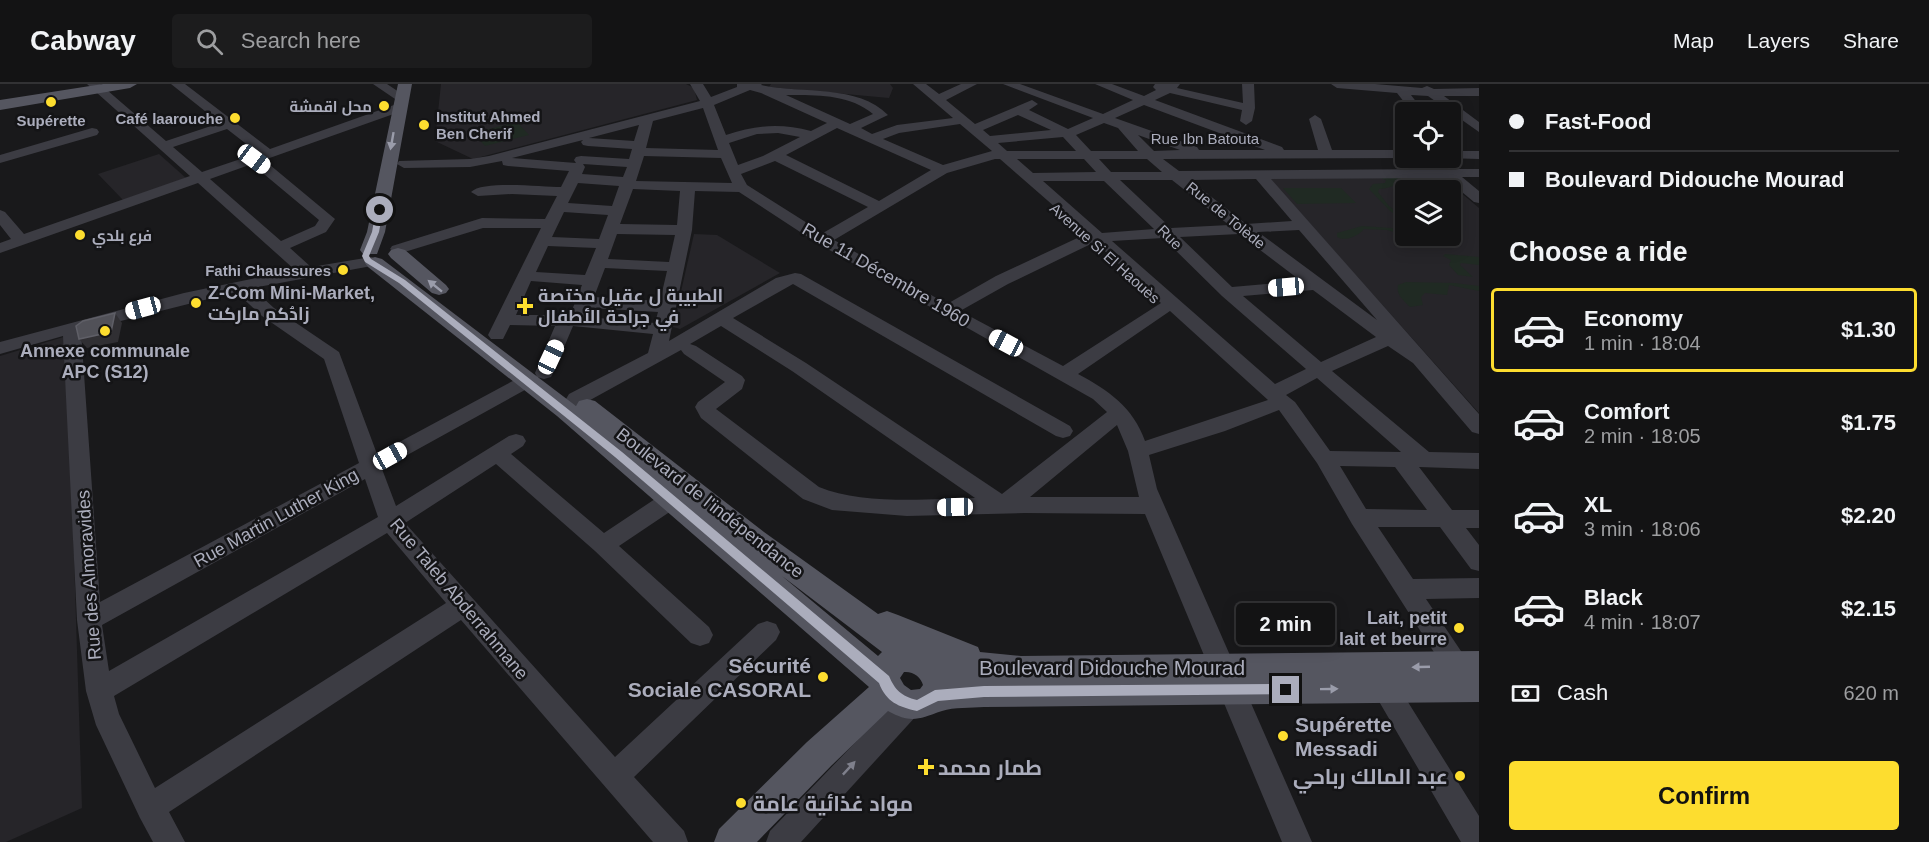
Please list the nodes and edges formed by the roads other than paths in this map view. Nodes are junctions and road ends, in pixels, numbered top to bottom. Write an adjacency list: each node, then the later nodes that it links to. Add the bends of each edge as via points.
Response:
1 (130, 84): 16 (main road)
2 (177, 84): 39 (street)
3 (379, 84): 29 (street)
4 (415, 84): 29 (main road)
5 (696, 84): 28 (street)
6 (735, 84): 18 (street)
7 (911, 84): 8 (street); 38 (street, Avenue Si El Haouès)
8 (918, 84): 25 (street, Avenue Si El Haouès)
9 (971, 84): 25 (street)
10 (1009, 84): 23 (street)
11 (1101, 84): 26 (street)
12 (1149, 84): 17 (street)
13 (1248, 84): 32 (street)
14 (1337, 84): 19 (street)
15 (1420, 84): 22 (street)
16 (96, 86): 24 (main road); 30 (main road); 52 (street)
17 (1173, 86): 26 (street); 32 (street)
18 (758, 87): 28 (street); 34 (street, via 850,98); 42 (street)
19 (1401, 90): 22 (street); 27 (street)
20 (1460, 92): 21 (street); 22 (street); 31 (street)
21 (1479, 92)
22 (1431, 93): 41 (street)
23 (1047, 98): 33 (street); 36 (street)
24 (0, 99)
25 (938, 99): 46 (street, Avenue Si El Haouès)
26 (1144, 100): 36 (street); 49 (street)
27 (1410, 102)
28 (708, 103): 35 (street); 71 (street)
29 (403, 104): 55 (street); 70 (main road); 105 (main road, one-way to 105, via 375,232)
30 (0, 105)
31 (1479, 106)
32 (1249, 108): 49 (street)
33 (1019, 110): 46 (street); 47 (street, Rue)
34 (882, 114): 42 (street); 44 (street)
35 (647, 118): 50 (street); 54 (street)
36 (1103, 118): 43 (street); 47 (street)
37 (1315, 119): 58 (street)
38 (956, 122): 44 (street); 62 (street, Avenue Si El Haouès)
39 (230, 124): 52 (street); 55 (street)
40 (1461, 124): 41 (street)
41 (1477, 125)
42 (842, 126): 48 (street); 51 (street)
43 (1123, 126): 56 (street); 64 (street, Rue de Tolède)
44 (909, 130): 51 (street); 53 (street)
45 (92, 132): 66 (street)
46 (980, 134): 47 (street); 62 (street, Avenue Si El Haouès)
47 (1067, 134): 63 (street, Rue)
48 (813, 136): 61 (street); 71 (street, via 778,128 750,131)
49 (1243, 136): 57 (street)
50 (589, 138): 54 (street); 68 (street); 77 (street)
51 (870, 139): 53 (street)
52 (163, 146): 82 (street)
53 (888, 146): 74 (street)
54 (638, 153): 71 (street); 77 (street); 83 (street)
55 (268, 154): 67 (street)
56 (1204, 154): 57 (street, Rue Ibn Batouta); 64 (street, Rue Ibn Batouta)
57 (1289, 154): 58 (street, Rue Ibn Batouta)
58 (1326, 154): 59 (street, Rue Ibn Batouta)
59 (1395, 154)
60 (1461, 154): 65 (street)
61 (775, 155): 71 (street); 88 (street)
62 (999, 155): 63 (street, Rue Ibn Batouta); 74 (street, Rue Ibn Batouta); 81 (street, Avenue Si El Haouès); 98 (street, Avenue Si El Haouès)
63 (1087, 155): 64 (street, Rue Ibn Batouta); 80 (street, Rue)
64 (1151, 155): 78 (street, Rue de Tolède)
65 (1479, 155)
66 (0, 159)
67 (254, 159): 82 (street); 104 (street, via 327,219 321,229)
68 (489, 160): 69 (street); 72 (street)
69 (470, 163): 70 (street); 89 (street, via 471,184)
70 (404, 164): 105 (main road)
71 (732, 164): 84 (street); 99 (street, Rue 11 Décembre 1960)
72 (560, 166): 77 (street); 85 (street)
73 (1444, 168): 75 (street)
74 (942, 170): 88 (street, Rue Ibn Batouta)
75 (1450, 173): 76 (street); 79 (street); 86 (street)
76 (1479, 173)
77 (574, 174): 83 (street); 85 (street); 87 (street)
78 (1176, 175): 79 (street); 80 (street); 95 (street, Rue de Tolède)
79 (1260, 175): 93 (street)
80 (1107, 176): 81 (street); 97 (street, Rue)
81 (1028, 177): 98 (street, Avenue Si El Haouès)
82 (200, 178): 100 (street); 104 (street)
83 (628, 183): 84 (street); 90 (street)
84 (688, 187): 96 (street)
85 (545, 191): 89 (street, via 502,190)
86 (1477, 195)
87 (559, 207): 90 (street); 92 (street)
88 (880, 207): 99 (street, Rue Ibn Batouta)
89 (479, 208): 92 (street); 105 (street)
90 (618, 211): 94 (street)
91 (0, 215): 100 (street)
92 (551, 224): 101 (street)
93 (1304, 225): 95 (street); 127 (street)
94 (612, 228): 96 (street); 102 (street)
95 (1242, 228): 97 (street); 112 (street, Rue de Tolède)
96 (684, 230): 107 (street)
97 (1166, 232): 98 (street); 113 (street, Rue)
98 (1093, 237): 116 (street, Avenue Si El Haouès); 117 (street); 132 (street, Avenue Si El Haouès)
99 (823, 240): 117 (street, Rue 11 Décembre 1960)
100 (21, 241): 103 (street)
101 (543, 241): 102 (street); 109 (street)
102 (605, 244): 106 (street)
103 (0, 248)
104 (277, 248): 108 (street)
105 (384, 248): 108 (street); 121 (main road, Boulevard de l'indépendance, one-way to 105); 130 (main road, Boulevard de l'indépendance)
106 (599, 263): 107 (street); 110 (street)
107 (676, 267): 115 (street)
108 (307, 272): 111 (street)
109 (526, 276): 110 (street); 121 (street)
110 (592, 281): 114 (street)
111 (240, 285): 120 (street); 141 (street, Rue Taleb Abderrahmane, via 268,312 332,356)
112 (1314, 285): 113 (street); 123 (street, Rue de Tolède)
113 (1228, 292): 128 (street, Rue)
114 (584, 302): 115 (street); 119 (street)
115 (667, 307): 122 (street)
116 (1166, 307): 129 (street); 132 (street, Avenue Si El Haouès)
117 (947, 311): 129 (street, Rue 11 Décembre 1960)
118 (722, 319): 126 (street); 135 (street, via 788,278 801,280); 143 (street, via 800,367)
119 (571, 321): 121 (street); 122 (street); 130 (street)
120 (72, 328): 124 (street); 155 (street, Rue des Almoravides)
121 (501, 328): 130 (main road, Boulevard de l'indépendance)
122 (662, 328): 126 (street)
123 (1390, 338): 127 (street, Rue de Tolède); 128 (street)
124 (0, 348)
125 (690, 350): 143 (street, via 735,380 705,407 708,413 821,498 855,505 907,508)
126 (657, 356): 131 (street)
127 (1421, 360): 134 (street)
128 (1318, 370): 132 (street); 139 (street, Rue)
129 (1064, 374): 133 (street, Rue 11 Décembre 1960, via 1100,394)
130 (536, 377): 131 (main road, Boulevard de l'indépendance); 141 (street, Rue Martin Luther King); 142 (main road, Boulevard de l'indépendance)
131 (576, 399): 153 (main road, Boulevard de l'indépendance)
132 (1276, 400): 136 (street, via 1218,426); 137 (street, Avenue Si El Haouès, via 1299,423)
133 (1119, 413): 136 (street, Rue 11 Décembre 1960, via 1130,427); 143 (street)
134 (1479, 427)
135 (1063, 431)
136 (1138, 450): 144 (street, Rue 11 Décembre 1960, via 1146,489)
137 (1324, 458): 138 (street); 145 (street, Avenue Si El Haouès)
138 (1402, 461): 139 (street); 146 (street)
139 (1425, 461): 140 (street)
140 (1479, 461)
141 (371, 466): 148 (street, Rue Taleb Abderrahmane); 155 (street, Rue Martin Luther King)
142 (672, 499): 149 (street); 164 (main road, Boulevard de l'indépendance)
143 (1003, 506): 144 (street)
144 (1155, 506): 161 (street, Rue 11 Décembre 1960)
145 (1360, 518): 146 (street); 152 (street, Avenue Si El Haouès)
146 (1446, 519): 147 (street); 150 (street)
147 (1479, 519)
148 (390, 521): 149 (street, via 506,447); 154 (street, Rue Taleb Abderrahmane); 163 (street)
149 (603, 545): 157 (street)
150 (1479, 562)
151 (1479, 588): 152 (street)
152 (1407, 589): 160 (street, Avenue Si El Haouès)
153 (837, 602): 158 (main road, Boulevard de l'indépendance); 159 (main road, via 950,652)
154 (464, 605): 165 (street, Rue Taleb Abderrahmane); 166 (street)
155 (89, 620): 163 (street, Rue des Almoravides)
156 (767, 632): 165 (street)
157 (700, 635)
158 (919, 660): 159 (main road, Boulevard Didouche Mourad); 164 (main road, via 898,658 885,673); 164 (main road, via 936,675 938,689)
159 (1004, 669): 161 (main road, Boulevard Didouche Mourad)
160 (1472, 676): 162 (main road, Boulevard Didouche Mourad)
161 (1225, 678): 162 (main road, Boulevard Didouche Mourad); 164 (main road, Boulevard Didouche Mourad, via 984,692); 171 (street, Rue 11 Décembre 1960)
162 (1378, 678): 172 (street)
163 (99, 692): 166 (street, Rue des Almoravides, via 106,716)
164 (904, 692): 169 (main road, via 819,754); 170 (street, one-way to 164)
165 (614, 777): 168 (street, Rue Taleb Abderrahmane)
166 (150, 808): 167 (street, Rue des Almoravides)
167 (170, 842)
168 (673, 842)
169 (732, 842)
170 (781, 842)
171 (1298, 842)
172 (1478, 842)

